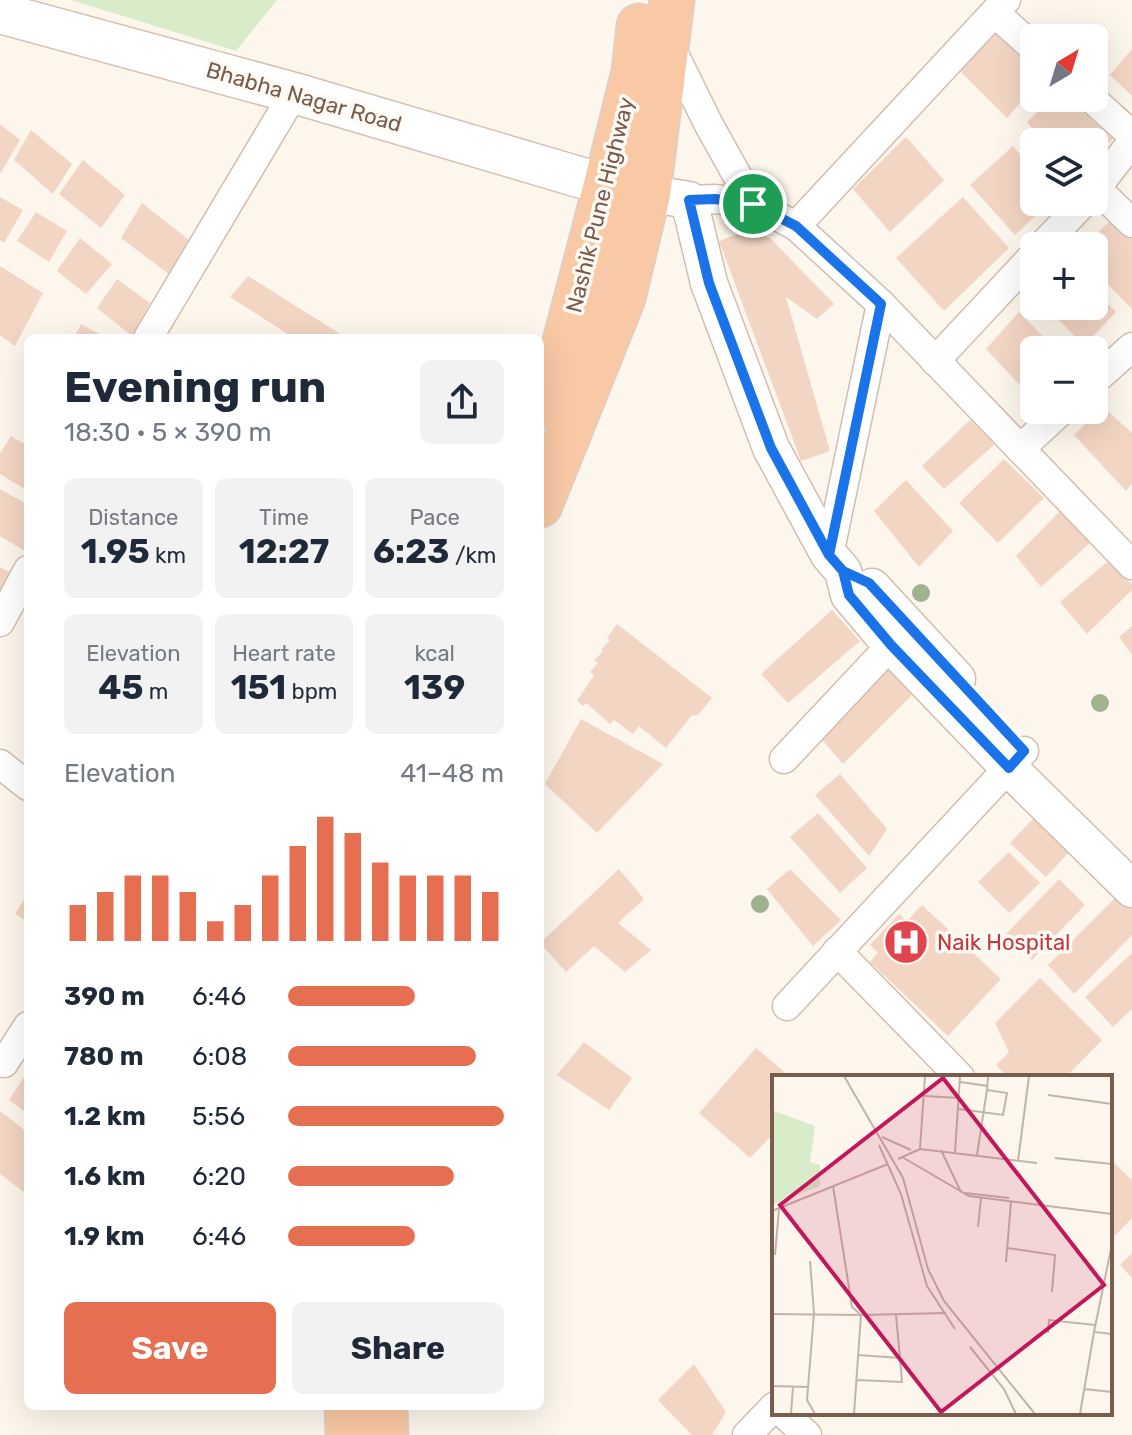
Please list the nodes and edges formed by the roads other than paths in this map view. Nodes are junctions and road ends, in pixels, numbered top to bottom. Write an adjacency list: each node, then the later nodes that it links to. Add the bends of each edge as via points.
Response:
1 (643, 0): 11 (highway, Nashik Pune Highway, via 634,72)
2 (1000, 7): 5 (street); 17 (street)
3 (0, 13): 6 (main road, Bhabha Nagar Road)
4 (669, 20): 12 (highway); 13 (street, via 709,125)
5 (1020, 31)
6 (294, 93): 11 (main road, Bhabha Nagar Road); 21 (street)
7 (1107, 112): 8 (street)
8 (1132, 135)
9 (1132, 142): 10 (street)
10 (1108, 172)
11 (606, 185): 12 (street); 25 (highway, Nashik Pune Highway, via 561,357)
12 (669, 197): 13 (street); 28 (highway); 29 (street, via 709,283 771,448)
13 (753, 204): 17 (street)
14 (1108, 206): 16 (street)
15 (1070, 216): 18 (street)
16 (1132, 223)
17 (796, 226): 20 (street)
18 (1055, 232)
19 (1020, 270): 23 (street)
20 (881, 304): 23 (street); 29 (street)
21 (150, 334)
22 (1132, 347): 24 (street)
23 (935, 361): 27 (street)
24 (1108, 368)
25 (544, 397)
26 (1047, 424): 27 (street)
27 (1020, 449): 30 (street)
28 (544, 495)
29 (836, 563): 33 (street, via 849,595); 35 (street, via 869,583)
30 (1132, 565)
31 (24, 577): 32 (street)
32 (0, 622)
33 (891, 645): 34 (street); 35 (street)
34 (784, 759)
35 (1016, 760): 38 (street); 39 (street); 40 (street)
36 (0, 764): 37 (street)
37 (24, 783)
38 (1132, 860)
39 (1132, 889)
40 (837, 951): 41 (street); 44 (street)
41 (787, 1006)
42 (24, 1032): 43 (street)
43 (1, 1064)
44 (958, 1075)
45 (772, 1409): 51 (street)
46 (347, 1410): 49 (highway)
47 (385, 1410): 50 (highway)
48 (785, 1415): 52 (street)
49 (348, 1435)
50 (386, 1435)
51 (747, 1435)
52 (807, 1435)

